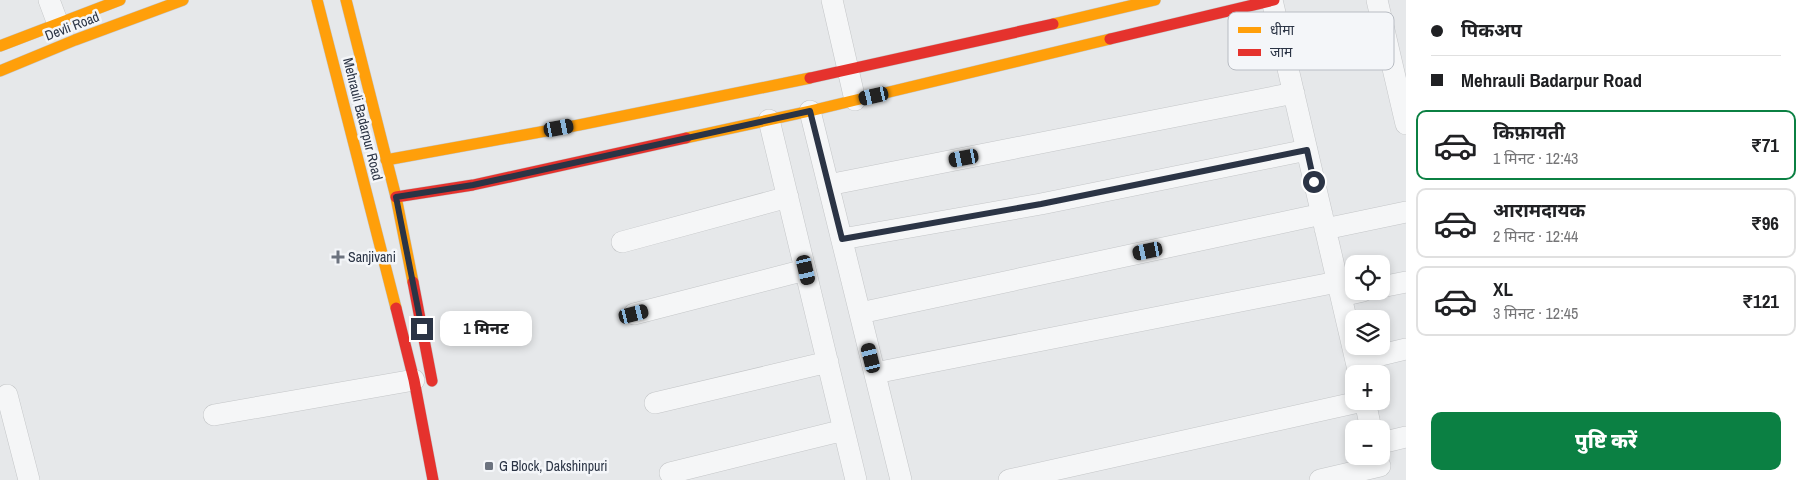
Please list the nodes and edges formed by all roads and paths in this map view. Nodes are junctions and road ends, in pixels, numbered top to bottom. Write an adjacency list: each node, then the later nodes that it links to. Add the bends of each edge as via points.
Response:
1 (49, 0): 11 (street)
2 (120, 0): 11 (street, Devli Road)
3 (183, 0): 17 (street, Devli Road)
4 (317, 0): 44 (street, Mehrauli Badarpur Road)
5 (346, 0): 24 (street, Mehrauli Badarpur Road)
6 (832, 0): 15 (street)
7 (1155, 0): 15 (street)
8 (1273, 0): 19 (street)
9 (1377, 0): 10 (street)
10 (1381, 12)
11 (58, 24): 12 (street, Devli Road)
12 (0, 46)
13 (1394, 52): 14 (street)
14 (1399, 67): 22 (street)
15 (848, 70): 19 (street); 24 (street, via 482,144)
16 (1289, 70): 18 (street)
17 (0, 71)
18 (1294, 93): 23 (street); 25 (street)
19 (855, 100): 20 (street)
20 (810, 111): 21 (street); 25 (street)
21 (769, 120): 26 (street, via 473,185); 27 (street)
22 (1406, 124)
23 (1307, 150): 29 (street); 30 (street, via 1041,204)
24 (386, 160): 26 (street, Mehrauli Badarpur Road)
25 (828, 185): 30 (street)
26 (396, 197): 46 (street, Mehrauli Badarpur Road)
27 (788, 197): 31 (street); 32 (street)
28 (1406, 212): 29 (street)
29 (1323, 221): 35 (street); 37 (street)
30 (842, 239): 37 (street)
31 (622, 242)
32 (806, 270): 38 (street); 40 (street)
33 (1406, 282): 34 (street)
34 (1390, 285)
35 (1339, 289): 36 (street); 41 (street); 43 (street)
36 (1345, 290)
37 (860, 313): 43 (street)
38 (634, 314)
39 (1406, 349): 42 (street)
40 (828, 362): 47 (street); 50 (street)
41 (1357, 365)
42 (1362, 365)
43 (874, 373): 58 (street)
44 (414, 380): 49 (street); 56 (street, Mehrauli Badarpur Road)
45 (8, 395): 55 (street)
46 (434, 395)
47 (655, 403)
48 (1345, 405): 59 (street)
49 (214, 415)
50 (844, 430): 54 (street); 57 (street)
51 (1406, 438): 52 (street)
52 (1390, 441)
53 (1380, 467): 60 (street)
54 (670, 473)
55 (29, 480)
56 (433, 480)
57 (856, 480)
58 (901, 480)
59 (1009, 480)
60 (1320, 480)

